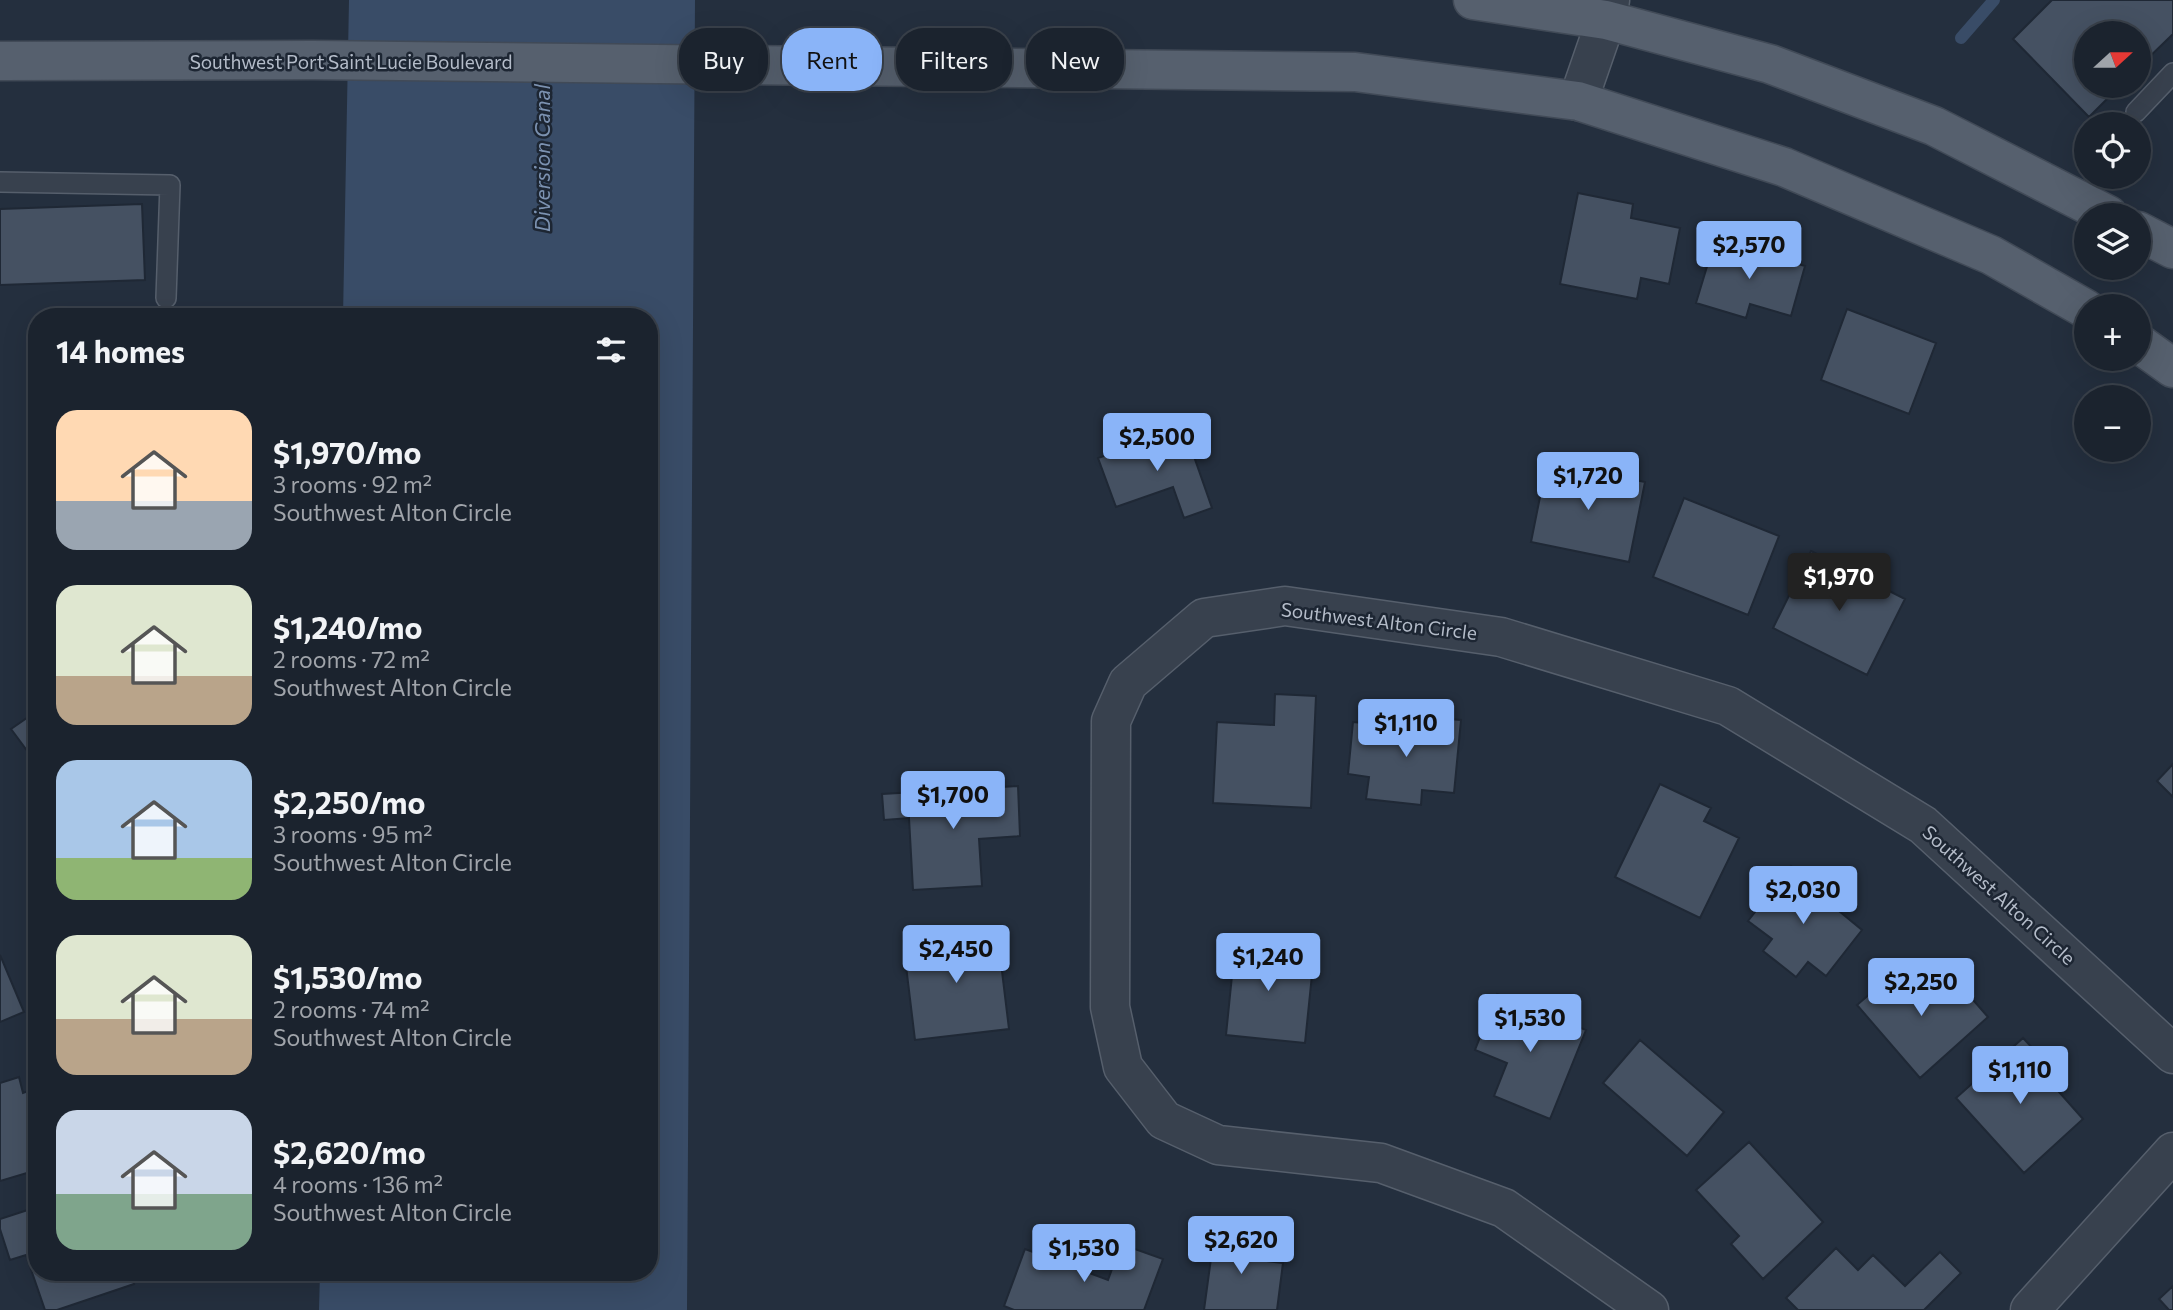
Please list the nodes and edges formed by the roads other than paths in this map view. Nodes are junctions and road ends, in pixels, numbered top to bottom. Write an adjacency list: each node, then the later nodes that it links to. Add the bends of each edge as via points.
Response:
1 (1474, 0): 2 (main road)
2 (1608, 10): 5 (street); 8 (main road, via 1934,126)
3 (0, 61): 5 (main road, Southwest Port Saint Lucie Boulevard, via 1355,72)
4 (2173, 73): 6 (lane)
5 (1578, 101): 12 (main road, Southwest Port Saint Lucie Boulevard, via 1784,167 1991,255)
6 (2136, 112)
7 (0, 182): 11 (lane, via 170,185)
8 (2085, 203)
9 (2151, 238): 10 (main road)
10 (2173, 249)
11 (166, 298)
12 (2074, 302)
13 (2151, 352): 14 (main road)
14 (2173, 368)
15 (2173, 1054): 17 (street, Southwest Alton Circle, via 1923,825 1728,706 1501,637 1284,606 1204,618 1128,683 1111,721 1110,1007 1123,1067 1164,1120 1219,1145 1381,1163 1504,1208)
16 (2173, 1152): 18 (street)
17 (1649, 1310)
18 (2030, 1310)

